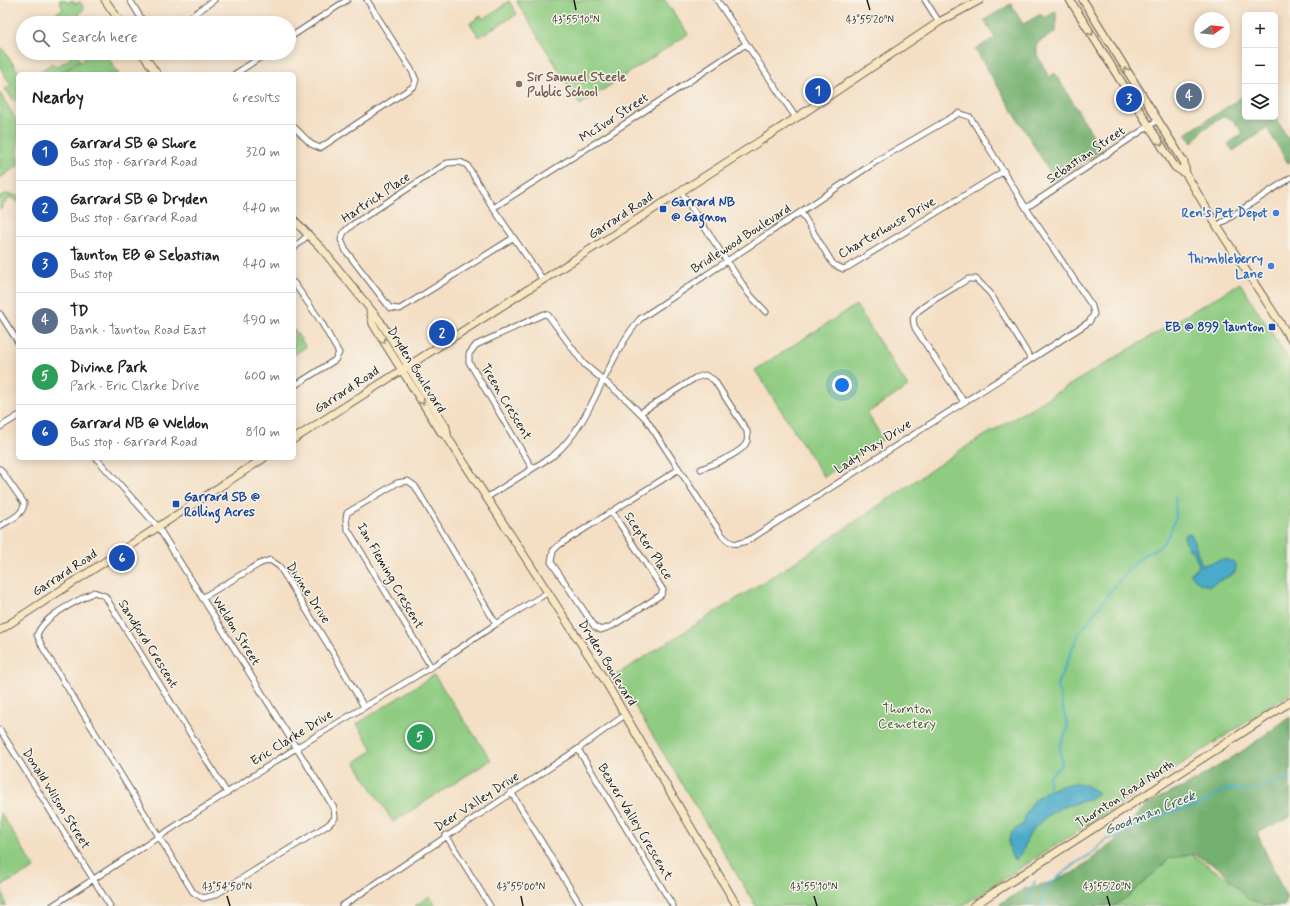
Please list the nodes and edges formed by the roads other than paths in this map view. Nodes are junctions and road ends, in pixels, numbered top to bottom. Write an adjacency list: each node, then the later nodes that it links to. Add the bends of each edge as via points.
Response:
1 (105, 0): 13 (street)
2 (130, 0): 14 (street)
3 (203, 0): 12 (street)
4 (214, 0): 12 (street)
5 (347, 0): 17 (street)
6 (367, 0): 26 (street, via 412,71 416,80 414,86 320,148 311,144)
7 (717, 0): 18 (street)
8 (925, 0): 16 (street)
9 (980, 0): 16 (street, Garrard Road)
10 (1070, 0): 25 (street, one-way to 25)
11 (1084, 1): 24 (street, one-way to 11)
12 (206, 6): 15 (street)
13 (116, 16)
14 (140, 16)
15 (192, 16)
16 (939, 22): 23 (street, Garrard Road)
17 (296, 33)
18 (746, 44): 23 (street); 31 (street, McIvor Street)
19 (147, 60): 21 (street)
20 (257, 60): 22 (street)
21 (156, 72)
22 (239, 72)
23 (796, 118): 30 (street, Garrard Road)
24 (1158, 120): 25 (street, Sebastian Street); 28 (street, via 1184,162)
25 (1150, 125): 28 (street, one-way to 28, via 1175,167); 32 (street, Sebastian Street)
26 (296, 129)
27 (1004, 171): 32 (street, Bridlewood Boulevard); 33 (street, Charterhouse Drive, via 848,267 833,264); 33 (street, Bridlewood Boulevard, via 970,116 959,113 880,159)
28 (1186, 174): 35 (street)
29 (1290, 178): 35 (street)
30 (681, 192): 39 (street); 40 (street, Garrard Road)
31 (493, 208): 37 (street, Hartrick Place); 37 (street, Hartrick Place, via 467,165 460,162 447,163 352,225 344,232 341,240 346,252 390,308 400,309)
32 (1026, 208): 46 (street, Lady May Drive, via 1092,306 1094,314 1089,322)
33 (801, 212): 39 (street, Bridlewood Boulevard)
34 (296, 222): 36 (street, Dryden Boulevard)
35 (1217, 226): 44 (street)
36 (308, 235): 38 (street); 47 (street, Dryden Boulevard, via 370,310 374,324)
37 (513, 238): 40 (street, Hartrick Place)
38 (296, 246)
39 (727, 261): 42 (street, via 749,294); 48 (street, Bridlewood Boulevard, via 640,319 619,347)
40 (543, 280): 47 (street, Garrard Road)
41 (296, 286): 49 (street, via 339,353 335,360)
42 (766, 312)
43 (0, 314): 45 (street)
44 (1290, 338)
45 (16, 339)
46 (1031, 359): 50 (street, Lady May Drive); 50 (street, via 990,292 976,278 968,279 922,308 914,314 915,328)
47 (405, 368): 54 (street, Garrard Road); 61 (street, Dryden Boulevard, via 446,427 448,438)
48 (602, 380): 51 (street, Lady May Drive); 57 (street, Bridlewood Boulevard, via 583,418 563,447); 57 (street, Treen Crescent, via 584,364 548,315 544,314 496,335 468,354 469,362)
49 (296, 385)
50 (964, 402): 59 (street, Lady May Drive, via 749,540 736,545 722,535)
51 (640, 413): 59 (street, Lady May Drive); 60 (street, via 695,378 705,375 714,380 747,431 748,440 744,447)
52 (16, 417): 53 (street)
53 (0, 427)
54 (296, 438)
55 (98, 460): 64 (street, Weldon Street)
56 (261, 460): 64 (street, Garrard Road)
57 (532, 468): 61 (street, Bridlewood Boulevard)
58 (0, 469): 63 (street, via 24,502 24,507 19,514)
59 (679, 469): 62 (street, Scepter Place)
60 (701, 469)
61 (486, 498): 65 (street, Dryden Boulevard)
62 (612, 512): 62 (street, Scepter Place, via 559,545 551,555 551,562 578,604 594,627 601,630 612,626 661,595 663,590)
63 (0, 526)
64 (158, 527): 66 (street, Weldon Street); 68 (street, Garrard Road)
65 (547, 593): 67 (street, Eric Clarke Drive); 72 (street, Dryden Boulevard)
66 (202, 598): 71 (street, Divine Drive, via 259,564 270,560 279,566); 74 (street, Weldon Street)
67 (496, 624): 69 (street, Eric Clarke Drive); 69 (street, Ian Fleming Crescent, via 415,486 408,481 398,482 348,513 347,528)
68 (0, 630)
69 (431, 667): 71 (street, Eric Clarke Drive)
70 (1290, 702): 88 (street, Thornton Road North)
71 (364, 707): 74 (street, Eric Clarke Drive)
72 (625, 715): 75 (street, Deer Valley Drive); 87 (street, Dryden Boulevard)
73 (0, 730): 80 (street, Donald Wilson Street)
74 (296, 748): 77 (street, Eric Clarke Drive); 79 (street, Weldon Street, via 334,808 334,818 328,825 215,895 203,898 193,892)
75 (578, 749): 76 (street, Deer Valley Drive); 86 (street, Beaver Valley Crescent)
76 (512, 792): 78 (street, Deer Valley Drive); 85 (street)
77 (227, 793): 79 (street, Eric Clarke Drive); 79 (street, Sandford Crescent, via 106,596 94,592 66,608 41,625 37,635 42,648)
78 (446, 835): 83 (street, Deer Valley Drive); 84 (street)
79 (159, 836): 80 (street, Eric Clarke Drive)
80 (93, 879): 81 (street, Eric Clarke Drive); 82 (street, Donald Wilson Street)
81 (52, 906)
82 (110, 906)
83 (342, 906)
84 (490, 906)
85 (581, 906)
86 (673, 906)
87 (737, 906)
88 (973, 906)

